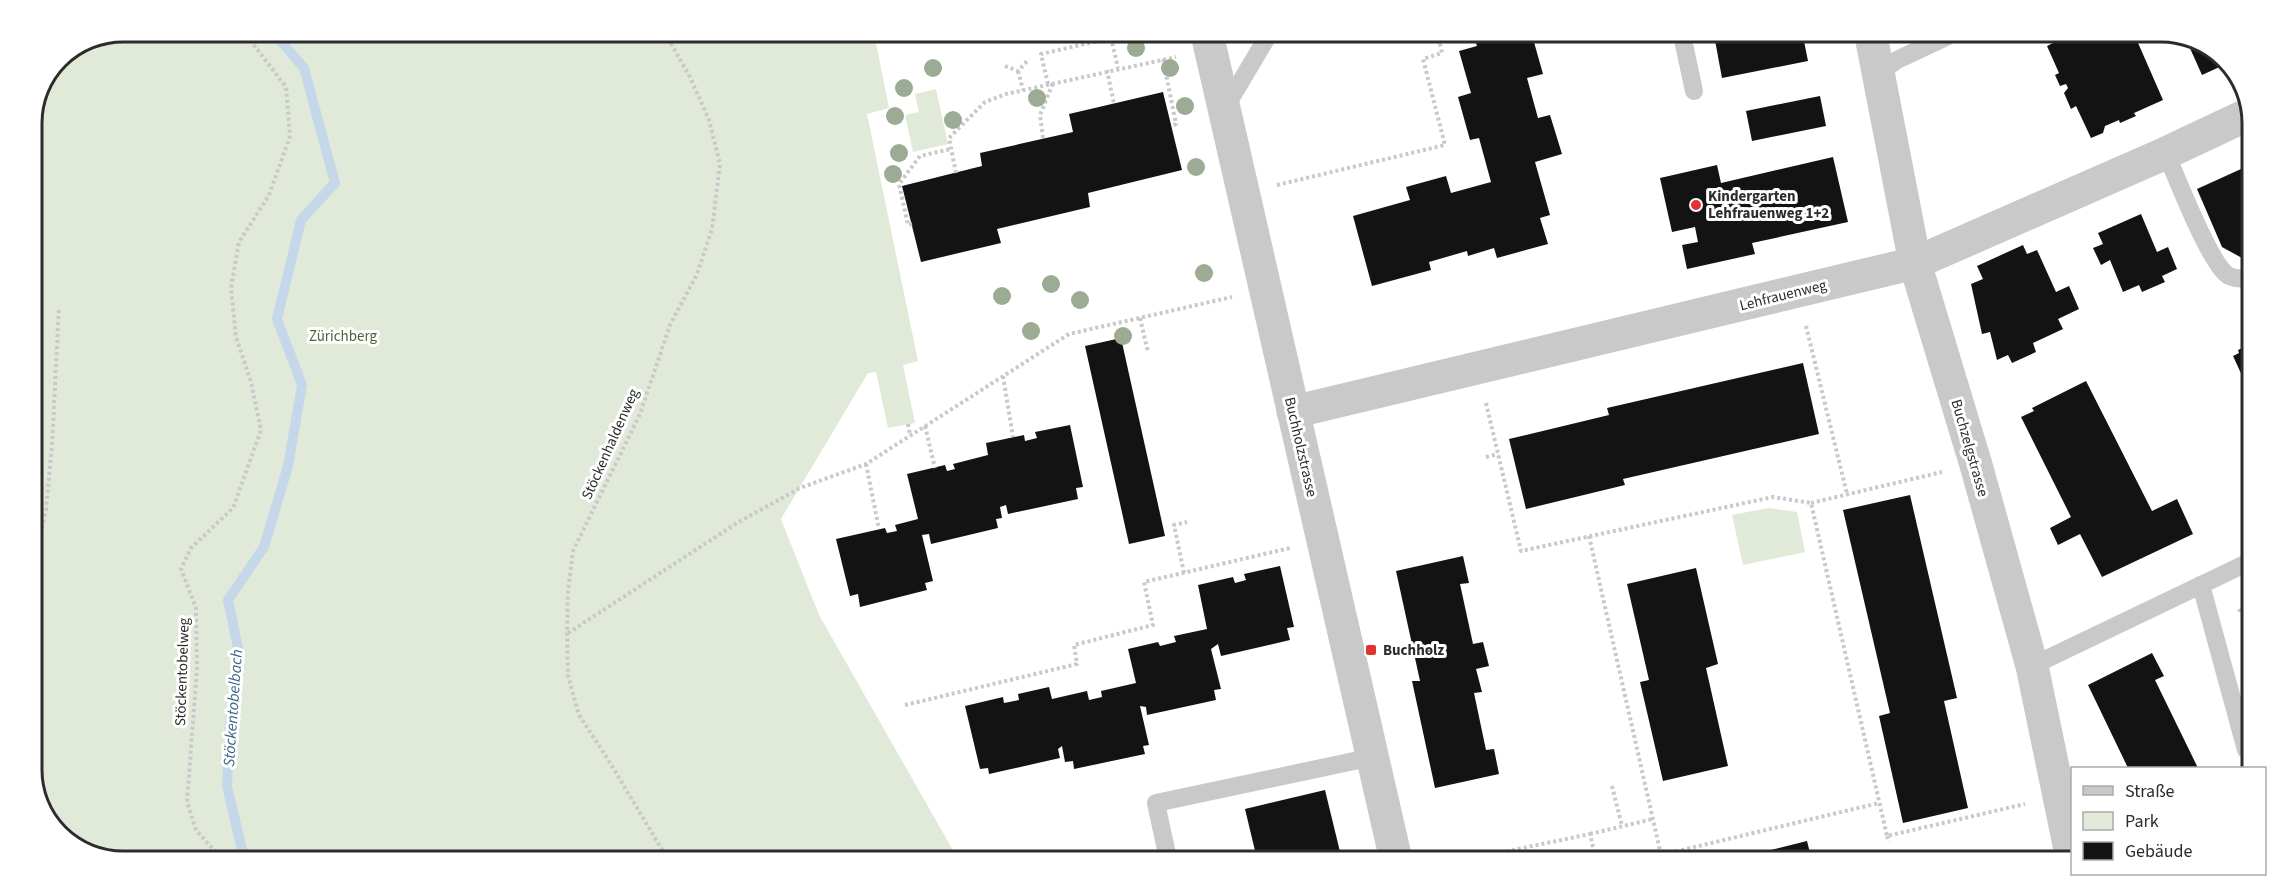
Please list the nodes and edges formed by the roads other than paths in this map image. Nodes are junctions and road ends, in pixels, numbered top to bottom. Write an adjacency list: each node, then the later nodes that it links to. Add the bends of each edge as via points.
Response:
1 (1209, 42): 8 (street, Buchholzstrasse)
2 (1264, 42): 8 (lane)
3 (1684, 42): 7 (lane)
4 (1872, 42): 6 (street, Buchzelgstrasse)
5 (1935, 42): 6 (lane)
6 (1878, 74): 11 (street, Buchzelgstrasse)
7 (1694, 91)
8 (1224, 110): 13 (street, Buchholzstrasse)
9 (2242, 117): 10 (street, Lehfrauenweg)
10 (2166, 153): 11 (street, Lehfrauenweg); 12 (lane, via 2214,261 2228,276)
11 (1915, 263): 13 (street, Lehfrauenweg); 16 (street, Buchzelgstrasse)
12 (2242, 279)
13 (1293, 412): 18 (street, Buchholzstrasse)
14 (2242, 565): 15 (lane)
15 (2201, 585): 16 (lane); 17 (lane)
16 (2032, 666): 19 (street, Buchzelgstrasse)
17 (2242, 732)
18 (1373, 757): 20 (lane, via 1156,803); 21 (street, Buchholzstrasse)
19 (2071, 850)
20 (1166, 851)
21 (1394, 851)

